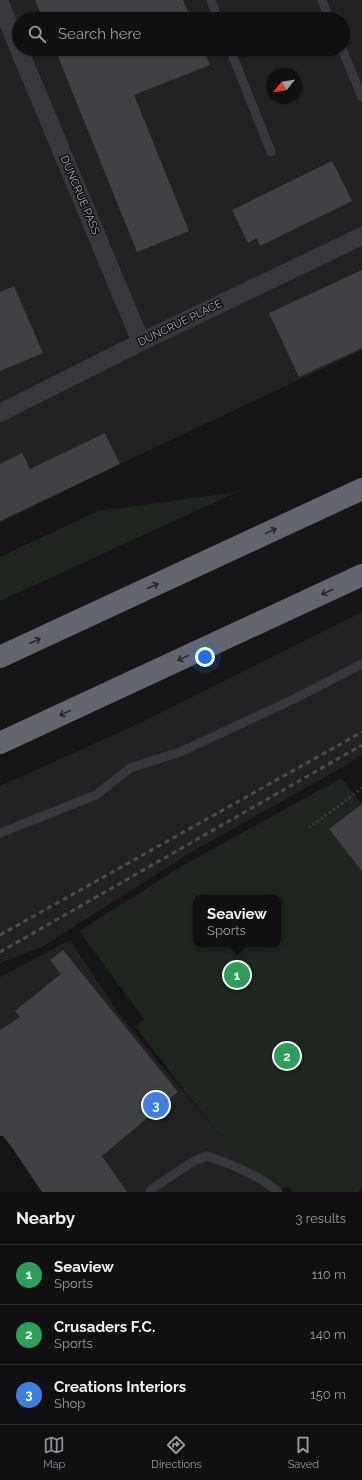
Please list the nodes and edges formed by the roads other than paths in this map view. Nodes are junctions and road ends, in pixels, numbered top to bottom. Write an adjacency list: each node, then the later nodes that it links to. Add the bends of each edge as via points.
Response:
1 (211, 0): 4 (lane)
2 (322, 0): 5 (lane)
3 (0, 3): 6 (street, DUNCRUE PASS)
4 (215, 12)
5 (327, 12)
6 (12, 32)
7 (22, 56): 13 (street, DUNCRUE PASS)
8 (233, 56): 11 (lane)
9 (345, 56): 10 (lane)
10 (362, 97)
11 (271, 152)
12 (362, 236): 13 (street, DUNCRUE PLACE)
13 (141, 342): 14 (street, DUNCRUE PLACE)
14 (0, 413)
15 (362, 489): 17 (highway, one-way to 15)
16 (362, 575): 19 (highway, one-way to 19)
17 (0, 657)
18 (362, 664): 20 (lane, via 180,752 130,768 96,795)
19 (0, 743)
20 (0, 833)
21 (150, 1192): 22 (lane, via 192,1162 207,1156 228,1163 270,1185)
22 (278, 1192)

